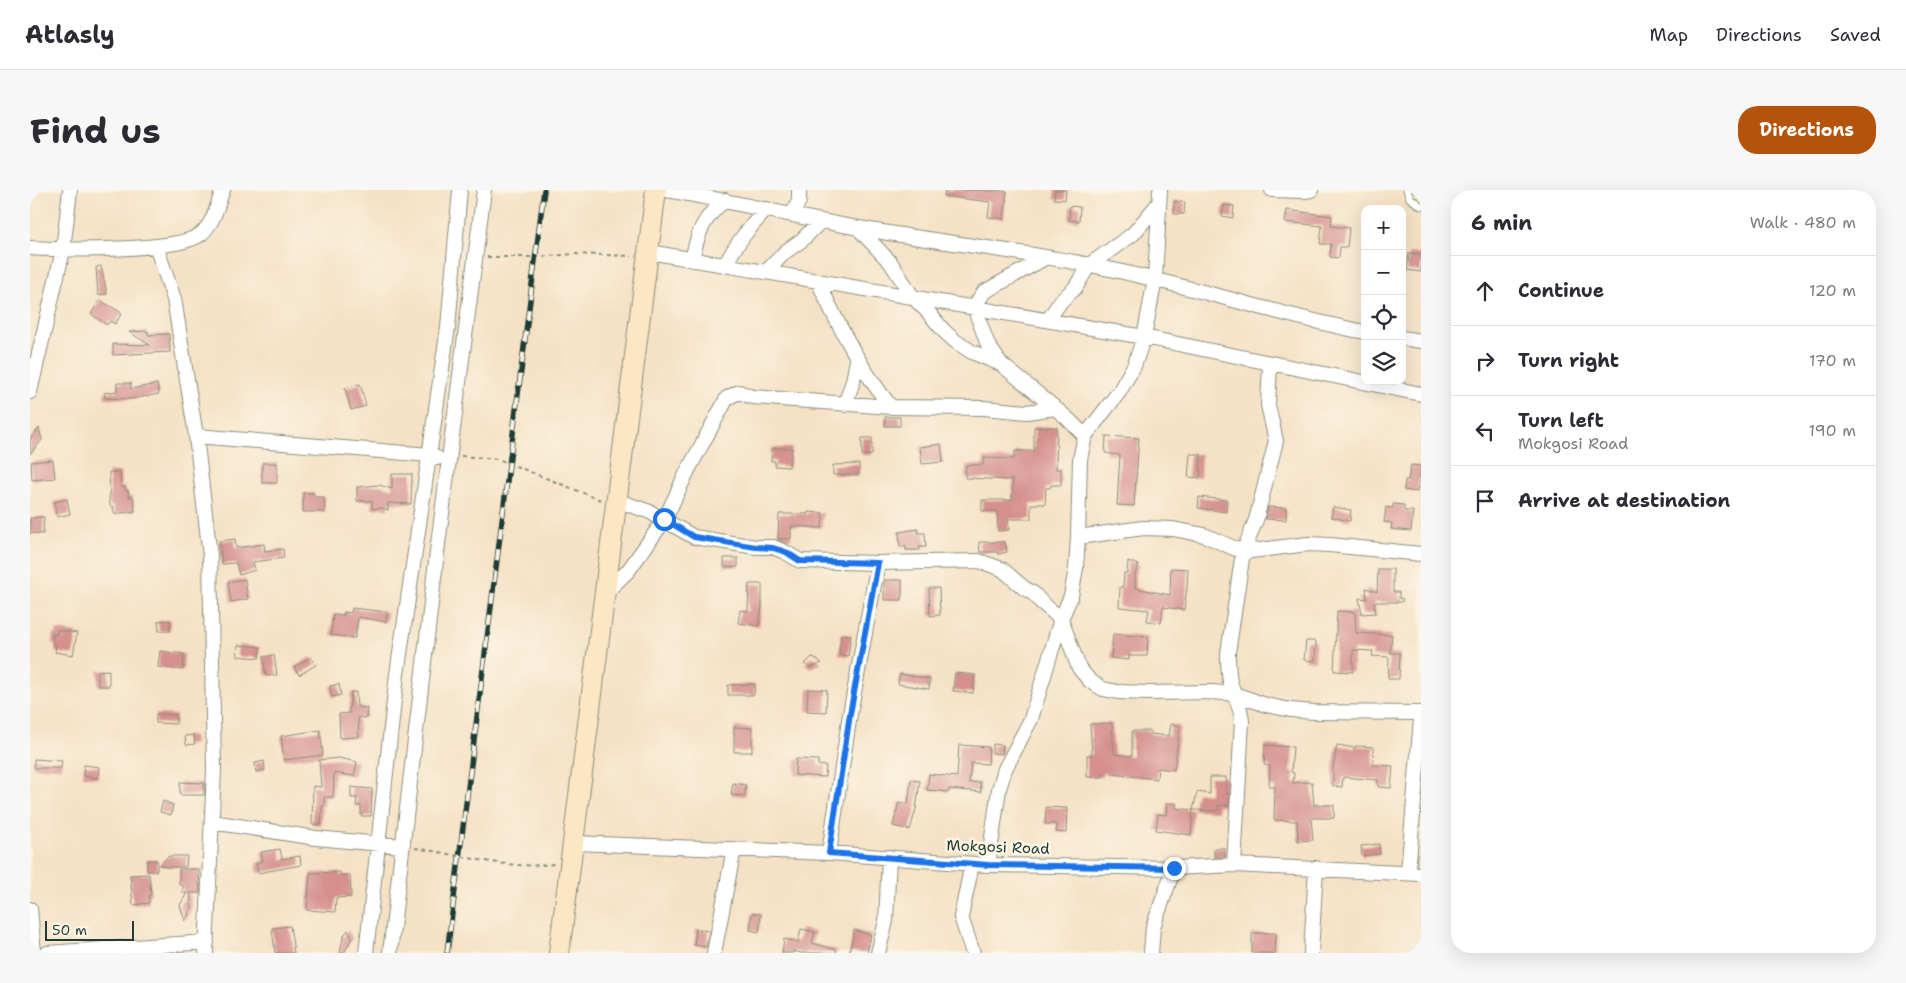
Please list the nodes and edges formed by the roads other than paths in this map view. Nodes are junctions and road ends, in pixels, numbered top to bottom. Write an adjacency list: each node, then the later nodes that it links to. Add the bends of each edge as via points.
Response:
1 (70, 190): 20 (street)
2 (223, 190): 18 (street, via 213,219 200,235 177,244)
3 (460, 190): 46 (street, via 448,327)
4 (484, 190): 47 (street)
5 (656, 190): 21 (street)
6 (667, 190): 12 (street)
7 (798, 190): 15 (street, via 799,201)
8 (1272, 190): 9 (street)
9 (1311, 190)
10 (1407, 190): 13 (lane, via 1410,198)
11 (1159, 196): 25 (street, via 1133,234); 27 (street)
12 (725, 200): 14 (street); 23 (street, via 704,222 696,238)
13 (1421, 206)
14 (767, 210): 15 (street); 24 (street, via 737,242)
15 (792, 215): 16 (street)
16 (821, 221): 17 (street); 26 (street)
17 (858, 228): 22 (street); 29 (street, via 890,262)
18 (156, 246): 20 (street); 44 (street, via 174,299)
19 (30, 248): 20 (street)
20 (63, 250): 39 (street)
21 (649, 252): 23 (street); 48 (street)
22 (1045, 258): 25 (street); 30 (street, via 984,292)
23 (692, 260): 24 (street)
24 (725, 265): 26 (street)
25 (1089, 265): 27 (street); 31 (street, via 1075,288)
26 (766, 272): 28 (street)
27 (1155, 279): 32 (street, via 1309,321); 33 (street)
28 (818, 280): 29 (street); 36 (street)
29 (912, 296): 30 (street); 37 (street, via 955,341)
30 (974, 307): 31 (street); 37 (street, via 988,345)
31 (1048, 320): 33 (street)
32 (1361, 331)
33 (1144, 337): 38 (street); 45 (street, via 1134,366 1119,392)
34 (1406, 339): 35 (street)
35 (1421, 341)
36 (857, 360): 41 (street); 42 (street)
37 (1001, 364): 43 (street)
38 (1270, 364): 40 (street); 51 (street, via 1268,405 1276,441 1256,520)
39 (30, 392)
40 (1421, 394)
41 (845, 405): 42 (street); 49 (street, via 752,397 739,392 727,398)
42 (891, 407): 43 (street, via 1027,412)
43 (1055, 408): 45 (street)
44 (196, 436): 46 (street); 59 (street, via 210,556)
45 (1085, 436): 50 (street, via 1080,459)
46 (430, 455): 47 (street); 60 (street, via 397,674)
47 (448, 459): 61 (street)
48 (616, 500): 49 (street); 54 (street)
49 (664, 519): 53 (street, via 694,537 773,548 800,561); 54 (street, via 628,571)
50 (1078, 537): 51 (street, via 1143,528 1173,529 1204,536); 55 (street, via 1076,568)
51 (1243, 552): 52 (street, via 1330,544); 56 (street, via 1228,653 1228,669)
52 (1421, 554)
53 (878, 563): 55 (street, via 980,561 1002,569); 64 (street, via 848,723)
54 (604, 594): 63 (street)
55 (1061, 618): 56 (street, via 1078,668 1102,689); 67 (street, via 1031,719 1003,776)
56 (1235, 694): 57 (street, via 1291,710); 68 (street, via 1242,721)
57 (1421, 713)
58 (1421, 718): 71 (street)
59 (212, 822): 60 (street); 73 (street)
60 (378, 844): 61 (street); 76 (street)
61 (402, 846): 77 (street)
62 (734, 849): 63 (street, Mokgosi Road); 64 (street, Mokgosi Road); 79 (street)
63 (573, 852): 78 (street)
64 (829, 853): 65 (street, Mokgosi Road)
65 (889, 857): 66 (street, Mokgosi Road); 80 (street, via 886,921)
66 (972, 864): 67 (street, Mokgosi Road); 81 (street, via 961,918)
67 (988, 865): 69 (street, Mokgosi Road)
68 (1234, 865): 69 (street, Mokgosi Road); 70 (street, Mokgosi Road)
69 (1174, 868): 82 (street, via 1153,927)
70 (1316, 868): 71 (street, Mokgosi Road); 83 (street)
71 (1415, 874)
72 (30, 909): 74 (street)
73 (206, 948): 75 (street)
74 (34, 953)
75 (47, 953)
76 (366, 953)
77 (390, 953)
78 (559, 953)
79 (714, 953)
80 (878, 953)
81 (973, 953)
82 (1151, 953)
83 (1311, 953)

